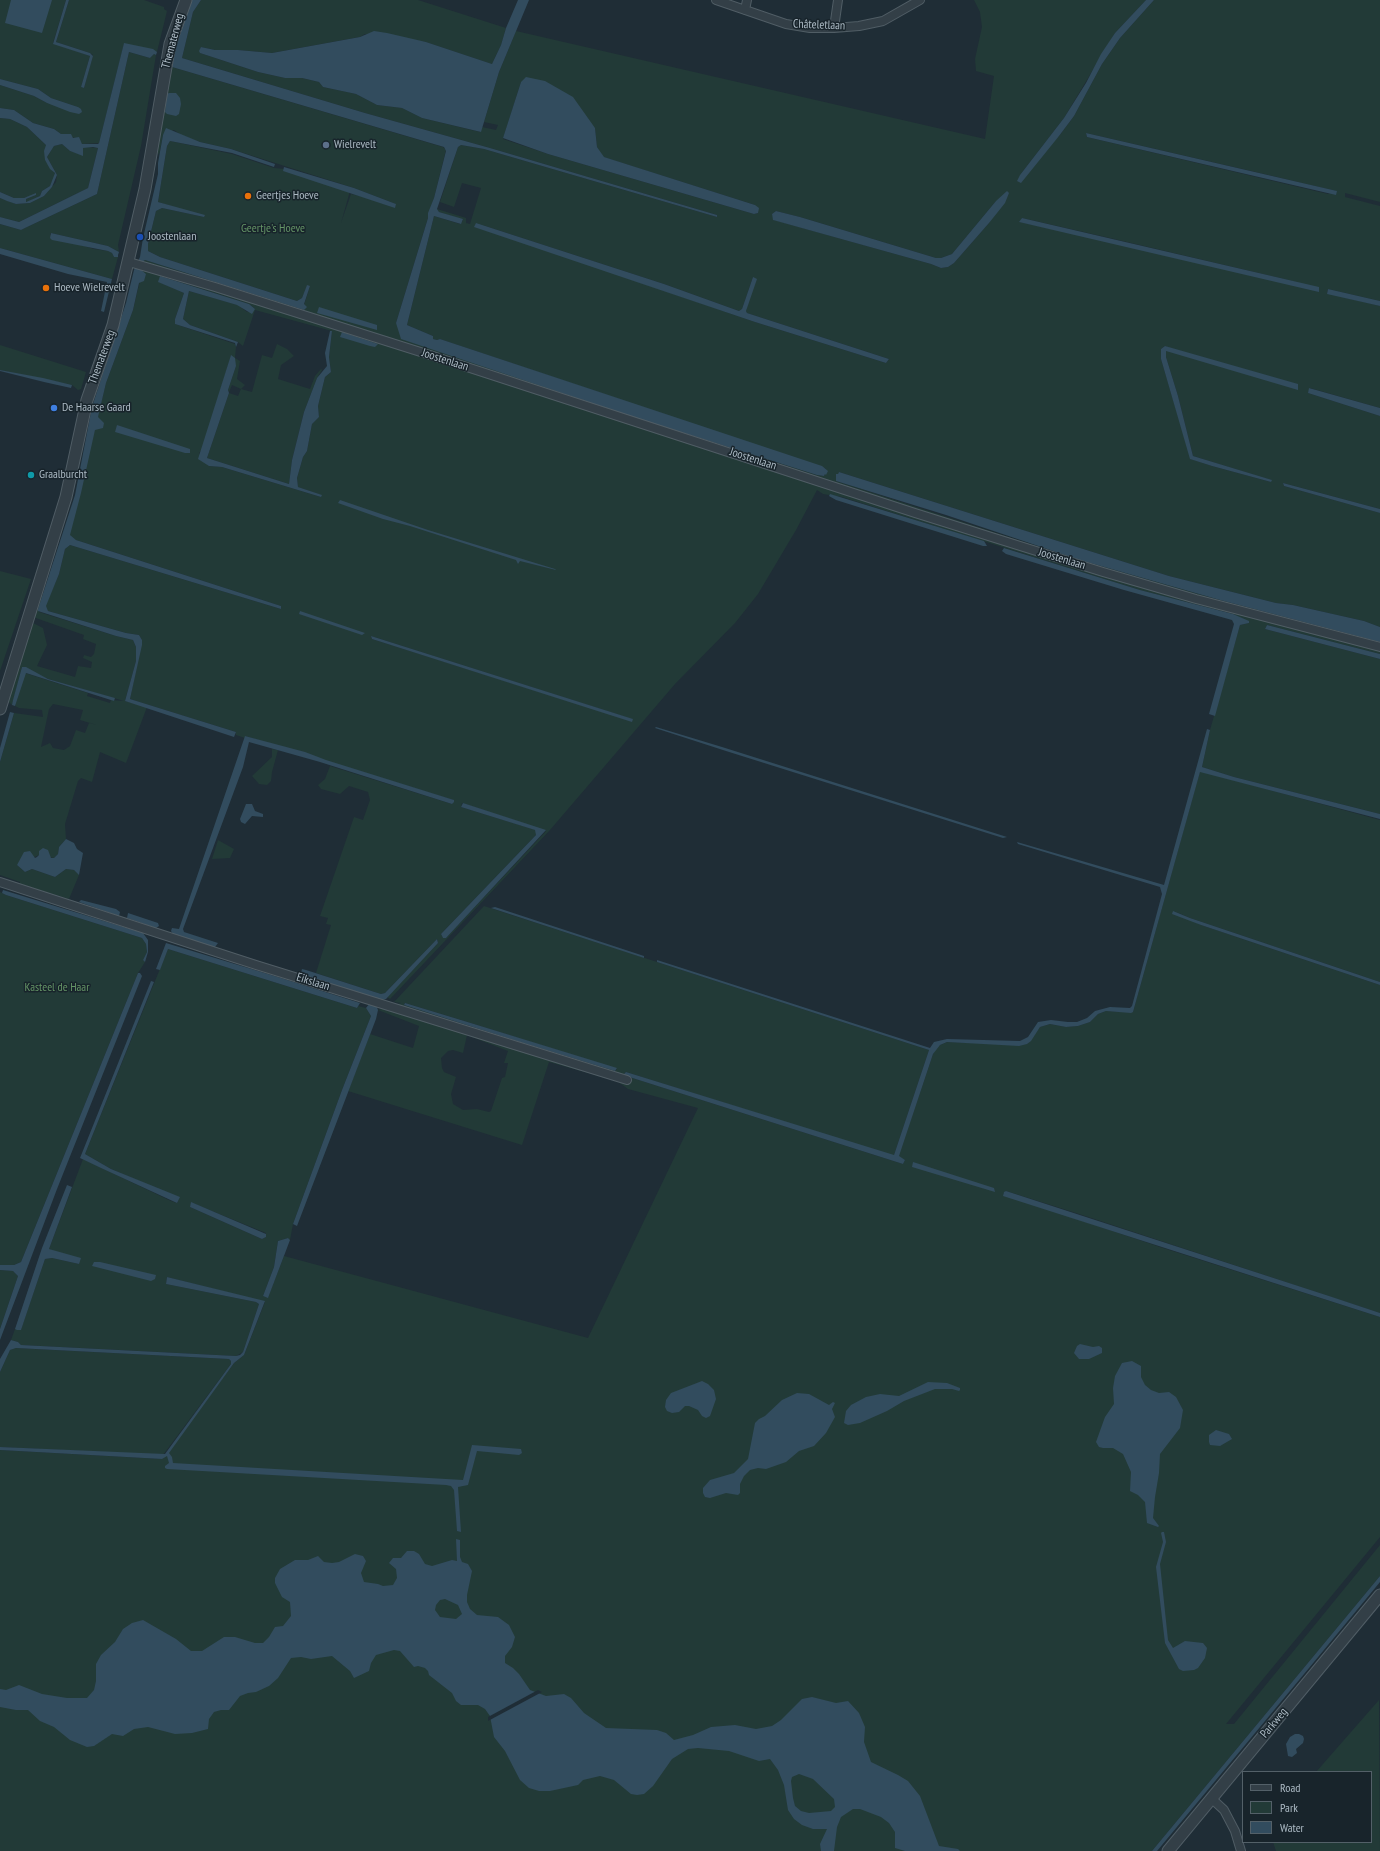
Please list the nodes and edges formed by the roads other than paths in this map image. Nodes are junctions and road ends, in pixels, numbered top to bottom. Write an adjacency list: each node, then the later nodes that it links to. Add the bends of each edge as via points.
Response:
1 (186, 0): 8 (street, Thematerweg, via 170,44)
2 (716, 0): 6 (street, Châteletlaan)
3 (747, 0): 6 (street)
4 (838, 0): 7 (street)
5 (920, 0): 7 (street, Châteletlaan, via 883,21)
6 (745, 10): 7 (street, Châteletlaan, via 786,24)
7 (834, 28)
8 (132, 263): 9 (street, Joostenlaan, via 1103,572); 10 (street, Thematerweg, via 86,400 58,525)
9 (1380, 647)
10 (0, 709)
11 (0, 882): 12 (street, Eikslaan, via 256,965)
12 (627, 1080)
13 (1380, 1595): 14 (street, Parkweg)
14 (1211, 1798): 15 (street, Parkweg); 16 (street, via 1224,1810 1235,1831)
15 (1168, 1851)
16 (1241, 1851)

